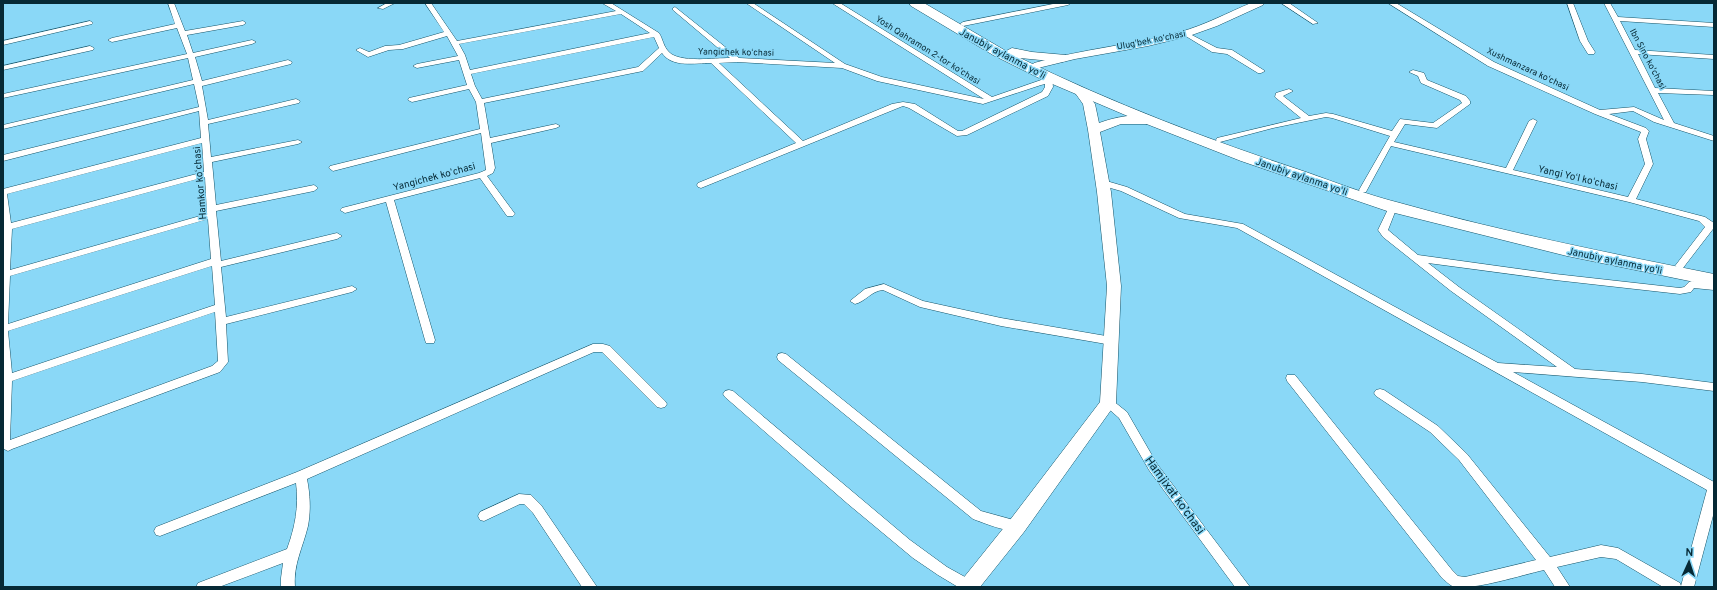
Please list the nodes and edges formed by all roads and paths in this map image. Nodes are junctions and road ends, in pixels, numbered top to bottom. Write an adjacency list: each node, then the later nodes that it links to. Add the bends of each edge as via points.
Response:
1 (171, 3): 23 (street, Hamkor koʻchasi)
2 (392, 3): 15 (street)
3 (428, 3): 25 (street, Yangichek koʻchasi)
4 (605, 3): 17 (street)
5 (749, 3): 47 (street)
6 (835, 3): 61 (street, Yosh Qahramon 2-tor koʼchasi)
7 (915, 3): 52 (highway, Janubiy aylanma yoʻli, via 998,52)
8 (925, 3): 22 (highway, Janubiy aylanma yoʻli)
9 (1068, 3): 22 (street)
10 (1259, 3): 28 (main road, Ulugʻbek koʻchasi)
11 (1284, 3): 19 (street)
12 (1391, 3): 65 (street, Xushmanzara koʻchasi, via 1480,58)
13 (1570, 3): 37 (street, via 1584,42)
14 (1607, 3): 18 (street, Ibn Sino ko'chasi)
15 (381, 8)
16 (675, 9): 43 (street)
17 (622, 12): 27 (street); 32 (street)
18 (1616, 19): 24 (street); 38 (street, Ibn Sino ko'chasi)
19 (1315, 22)
20 (90, 23): 31 (street)
21 (243, 23): 26 (street)
22 (963, 24): 36 (highway, Janubiy aylanma yoʻli)
23 (179, 25): 26 (street, Hamkor koʻchasi); 29 (street)
24 (1714, 25)
25 (449, 33): 32 (street, Yangichek koʻchasi); 35 (street, via 368,55)
26 (183, 34): 39 (street, Hamkor koʻchasi)
27 (657, 34): 34 (street); 51 (street)
28 (1186, 34): 41 (main road, Ulugʻbek koʻchasi); 49 (street, via 1215,50 1229,52)
29 (112, 40)
30 (252, 42): 39 (street)
31 (3, 43)
32 (454, 43): 40 (street, Yangichek koʻchasi)
33 (90, 48): 48 (street)
34 (662, 49): 45 (street, Yangichek koʻchasi, via 667,56 679,60); 63 (street, via 640,69)
35 (360, 50)
36 (1012, 52): 41 (highway, via 1032,56); 52 (highway, Janubiy aylanma yoʻli)
37 (1591, 52)
38 (1634, 52): 42 (street); 56 (street, Ibn Sino ko'chasi)
39 (191, 56): 53 (street, Hamkor koʻchasi); 59 (street)
40 (461, 57): 46 (street); 51 (street, Yangichek koʻchasi)
41 (1064, 57): 52 (main road, Ulugʻbek koʻchasi); 55 (highway, via 1065,69)
42 (1714, 57)
43 (737, 60): 45 (street, Yangichek koʻchasi); 47 (street, Yangichek koʻchasi)
44 (288, 62): 53 (street)
45 (714, 62): 83 (street)
46 (417, 66)
47 (843, 66): 61 (street, via 880,79 974,101)
48 (3, 68)
49 (1261, 71)
50 (1413, 72): 77 (street, via 1420,75 1424,81 1463,98 1466,104 1434,126 1403,121)
51 (466, 73): 54 (street, Yangichek koʻchasi)
52 (1044, 75): 55 (highway, Janubiy aylanma yoʻli); 61 (street, via 1036,83); 83 (street, via 1048,87 1045,94 964,133 957,134 912,106 903,104)
53 (198, 82): 64 (street, Hamkor koʻchasi); 72 (street)
54 (471, 86): 60 (street); 63 (street, Yangichek koʻchasi)
55 (1076, 86): 67 (highway, Janubiy aylanma yoʻli); 74 (main road, via 1089,104); 80 (highway, Janubiy aylanma yoʻli)
56 (1654, 90): 58 (street); 70 (street, Ibn Sino ko'chasi)
57 (1289, 91): 66 (street, via 1279,97)
58 (1714, 93)
59 (3, 96)
60 (412, 100)
61 (991, 100)
62 (296, 101): 69 (street)
63 (480, 102): 73 (street, Yangichek koʻchasi)
64 (203, 108): 69 (street, Hamkor koʻchasi); 84 (street)
65 (1598, 112): 70 (street, via 1634,109); 97 (street, Xushmanzara koʻchasi, via 1639,127 1645,132 1642,139 1649,164)
66 (1308, 119): 77 (street, Yangi Yoʻl koʻchasi, via 1330,115); 80 (street, Yangi Yoʻl koʻchasi)
67 (1149, 120): 74 (main road, via 1113,121); 98 (highway, Janubiy aylanma yoʻli, via 1247,158)
68 (1533, 121): 87 (street)
69 (204, 123): 78 (street, Hamkor koʻchasi)
70 (1671, 125): 75 (street)
71 (556, 126): 81 (street)
72 (3, 127)
73 (485, 130): 81 (street, Yangichek koʻchasi); 86 (street)
74 (1094, 130): 90 (main road)
75 (1700, 133): 76 (street); 79 (street)
76 (1714, 134)
77 (1391, 138): 87 (street, Yangi Yoʻl koʻchasi); 93 (street)
78 (206, 139): 85 (street, Hamkor koʻchasi); 94 (street)
79 (1714, 139)
80 (1220, 140): 93 (highway, Janubiy aylanma yoʻli)
81 (487, 141): 89 (street, Yangichek koʻchasi, via 491,168)
82 (298, 142): 85 (street)
83 (802, 144): 91 (street)
84 (3, 158)
85 (207, 160): 88 (street, Hamkor koʻchasi)
86 (333, 168)
87 (1508, 172): 97 (street, Yangi Yoʻl koʻchasi)
88 (209, 173): 100 (street, Hamkor koʻchasi); 102 (street)
89 (482, 174): 96 (street, Yangichek koʻchasi); 101 (street)
90 (1103, 183): 117 (main road, via 1114,286); 119 (street, via 1117,186 1182,216 1240,226)
91 (702, 185)
92 (314, 188): 100 (street)
93 (1363, 190): 106 (highway, Janubiy aylanma yoʻli, via 1521,232)
94 (3, 192)
95 (3, 195): 102 (street)
96 (389, 199): 99 (street, Yangichek koʻchasi); 116 (street)
97 (1631, 200): 106 (street, Yangi Yoʻl koʻchasi, via 1710,224)
98 (1393, 207): 104 (street, via 1384,233); 109 (highway, Janubiy aylanma yoʻli, via 1567,250)
99 (345, 210)
100 (212, 212): 105 (street, Hamkor koʻchasi); 108 (street)
101 (510, 214)
102 (5, 227): 108 (street)
103 (337, 236): 105 (street)
104 (1416, 258): 110 (street, via 1680,291 1687,290 1692,284); 120 (street)
105 (217, 263): 113 (street, Hamkor koʻchasi); 115 (street)
106 (1680, 266): 107 (highway, Janubiy aylanma yoʻli)
107 (1714, 273)
108 (3, 275): 115 (street)
109 (1714, 280)
110 (1714, 286)
111 (352, 289): 114 (street)
112 (855, 301): 117 (street, via 870,290 884,287 920,304)
113 (220, 307): 114 (street, Hamkor koʻchasi); 122 (street)
114 (221, 322): 122 (street, Hamkor koʻchasi, via 221,366 8,446 4,442)
115 (3, 328): 122 (street)
116 (430, 340)
117 (1112, 342): 126 (main road)
118 (782, 357): 131 (street, via 976,515)
119 (1495, 366): 120 (street); 129 (street)
120 (1573, 373): 123 (street)
121 (1291, 378): 134 (street, via 1455,581 1465,583)
122 (7, 379)
123 (1714, 387)
124 (1380, 393): 134 (street, via 1434,429 1463,457)
125 (729, 394): 139 (street, via 903,542)
126 (1108, 403): 131 (main road); 140 (street, Hamjixat ko’chasi, via 1123,415 1153,467)
127 (661, 404): 128 (street, via 606,350 593,348)
128 (301, 476): 132 (street); 133 (street, via 303,517)
129 (1714, 488): 135 (street)
130 (484, 516): 138 (street, via 527,498)
131 (1017, 526): 139 (main road)
132 (160, 531)
133 (293, 553): 136 (street); 137 (street, via 288,568)
134 (1547, 564): 141 (street); 142 (street, via 1601,551 1610,552 1618,554)
135 (1690, 586)
136 (203, 587)
137 (288, 587)
138 (590, 587)
139 (968, 587)
140 (1243, 587)
141 (1563, 587)
142 (1675, 587)

